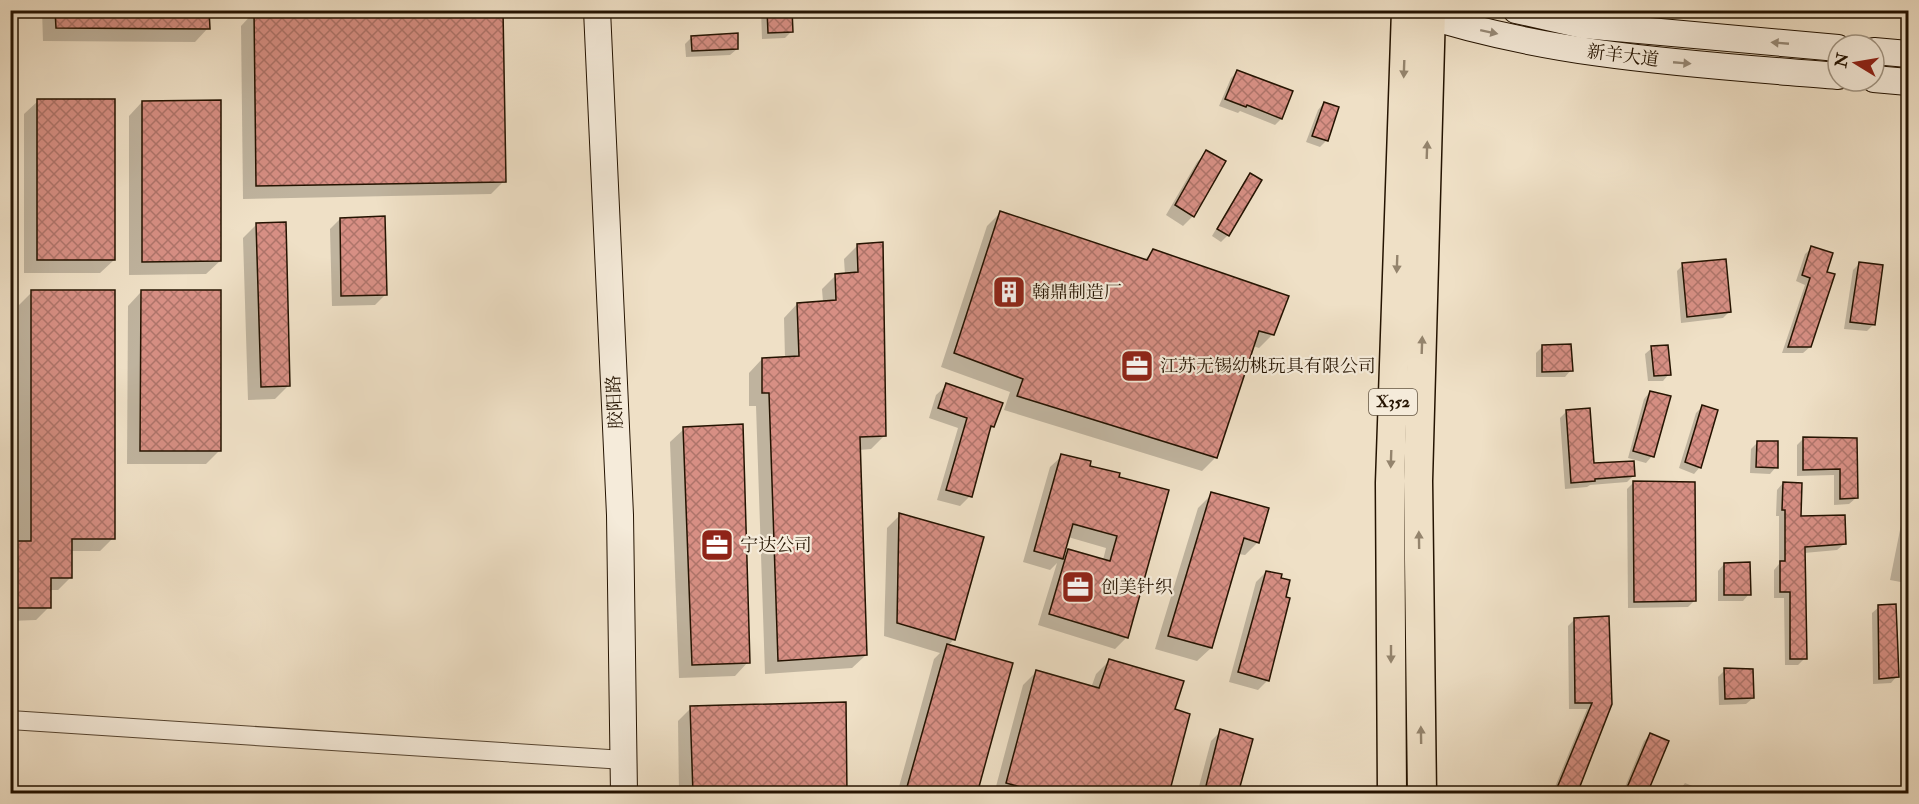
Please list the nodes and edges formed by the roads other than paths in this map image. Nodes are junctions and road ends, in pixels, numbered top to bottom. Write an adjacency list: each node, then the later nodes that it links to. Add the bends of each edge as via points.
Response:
1 (597, 10): 11 (main road, 胶阳路, via 620,515)
2 (1516, 10): 4 (main road, 新羊大道, one-way to 2, via 1582,25)
3 (1420, 12): 7 (main road, 新羊大道, one-way to 7, via 1477,30 1558,48); 13 (main road, X352, one-way to 13, via 1390,483); 14 (main road, X352, one-way to 3, via 1418,481)
4 (1826, 47)
5 (1886, 52): 6 (main road)
6 (1908, 54)
7 (1826, 75)
8 (1886, 80): 9 (main road)
9 (1908, 82)
10 (10, 720): 11 (street)
11 (624, 760): 12 (main road, 胶阳路)
12 (624, 794)
13 (1392, 794)
14 (1422, 794)

